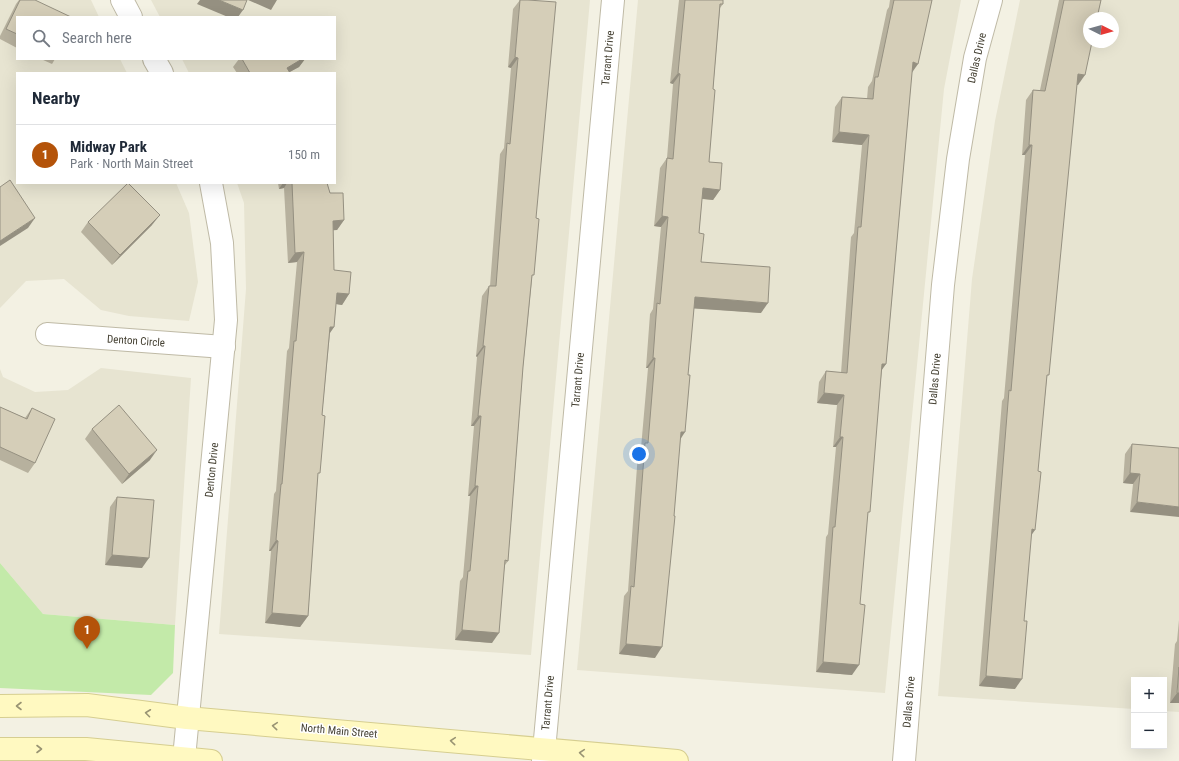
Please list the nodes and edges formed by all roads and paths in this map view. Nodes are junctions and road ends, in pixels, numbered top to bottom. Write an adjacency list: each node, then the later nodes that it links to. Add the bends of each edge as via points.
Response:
1 (122, 0): 4 (street)
2 (614, 0): 13 (street, Tarrant Drive)
3 (991, 0): 17 (street, Dallas Drive, via 975,58 958,159 942,293)
4 (130, 16)
5 (155, 60): 6 (street)
6 (161, 72)
7 (211, 184): 9 (street, Denton Drive, via 226,283)
8 (47, 334): 9 (street, Denton Circle)
9 (224, 347): 11 (street, Denton Drive)
10 (0, 706): 11 (main road, North Main Street, one-way to 10, via 87,705)
11 (187, 718): 13 (main road, North Main Street, one-way to 11); 14 (street, Denton Drive)
12 (0, 749): 14 (main road, one-way to 14, via 86,749)
13 (544, 755): 16 (main road, North Main Street, one-way to 13)
14 (184, 760): 15 (main road)
15 (211, 761)
16 (677, 761)
17 (904, 761)

